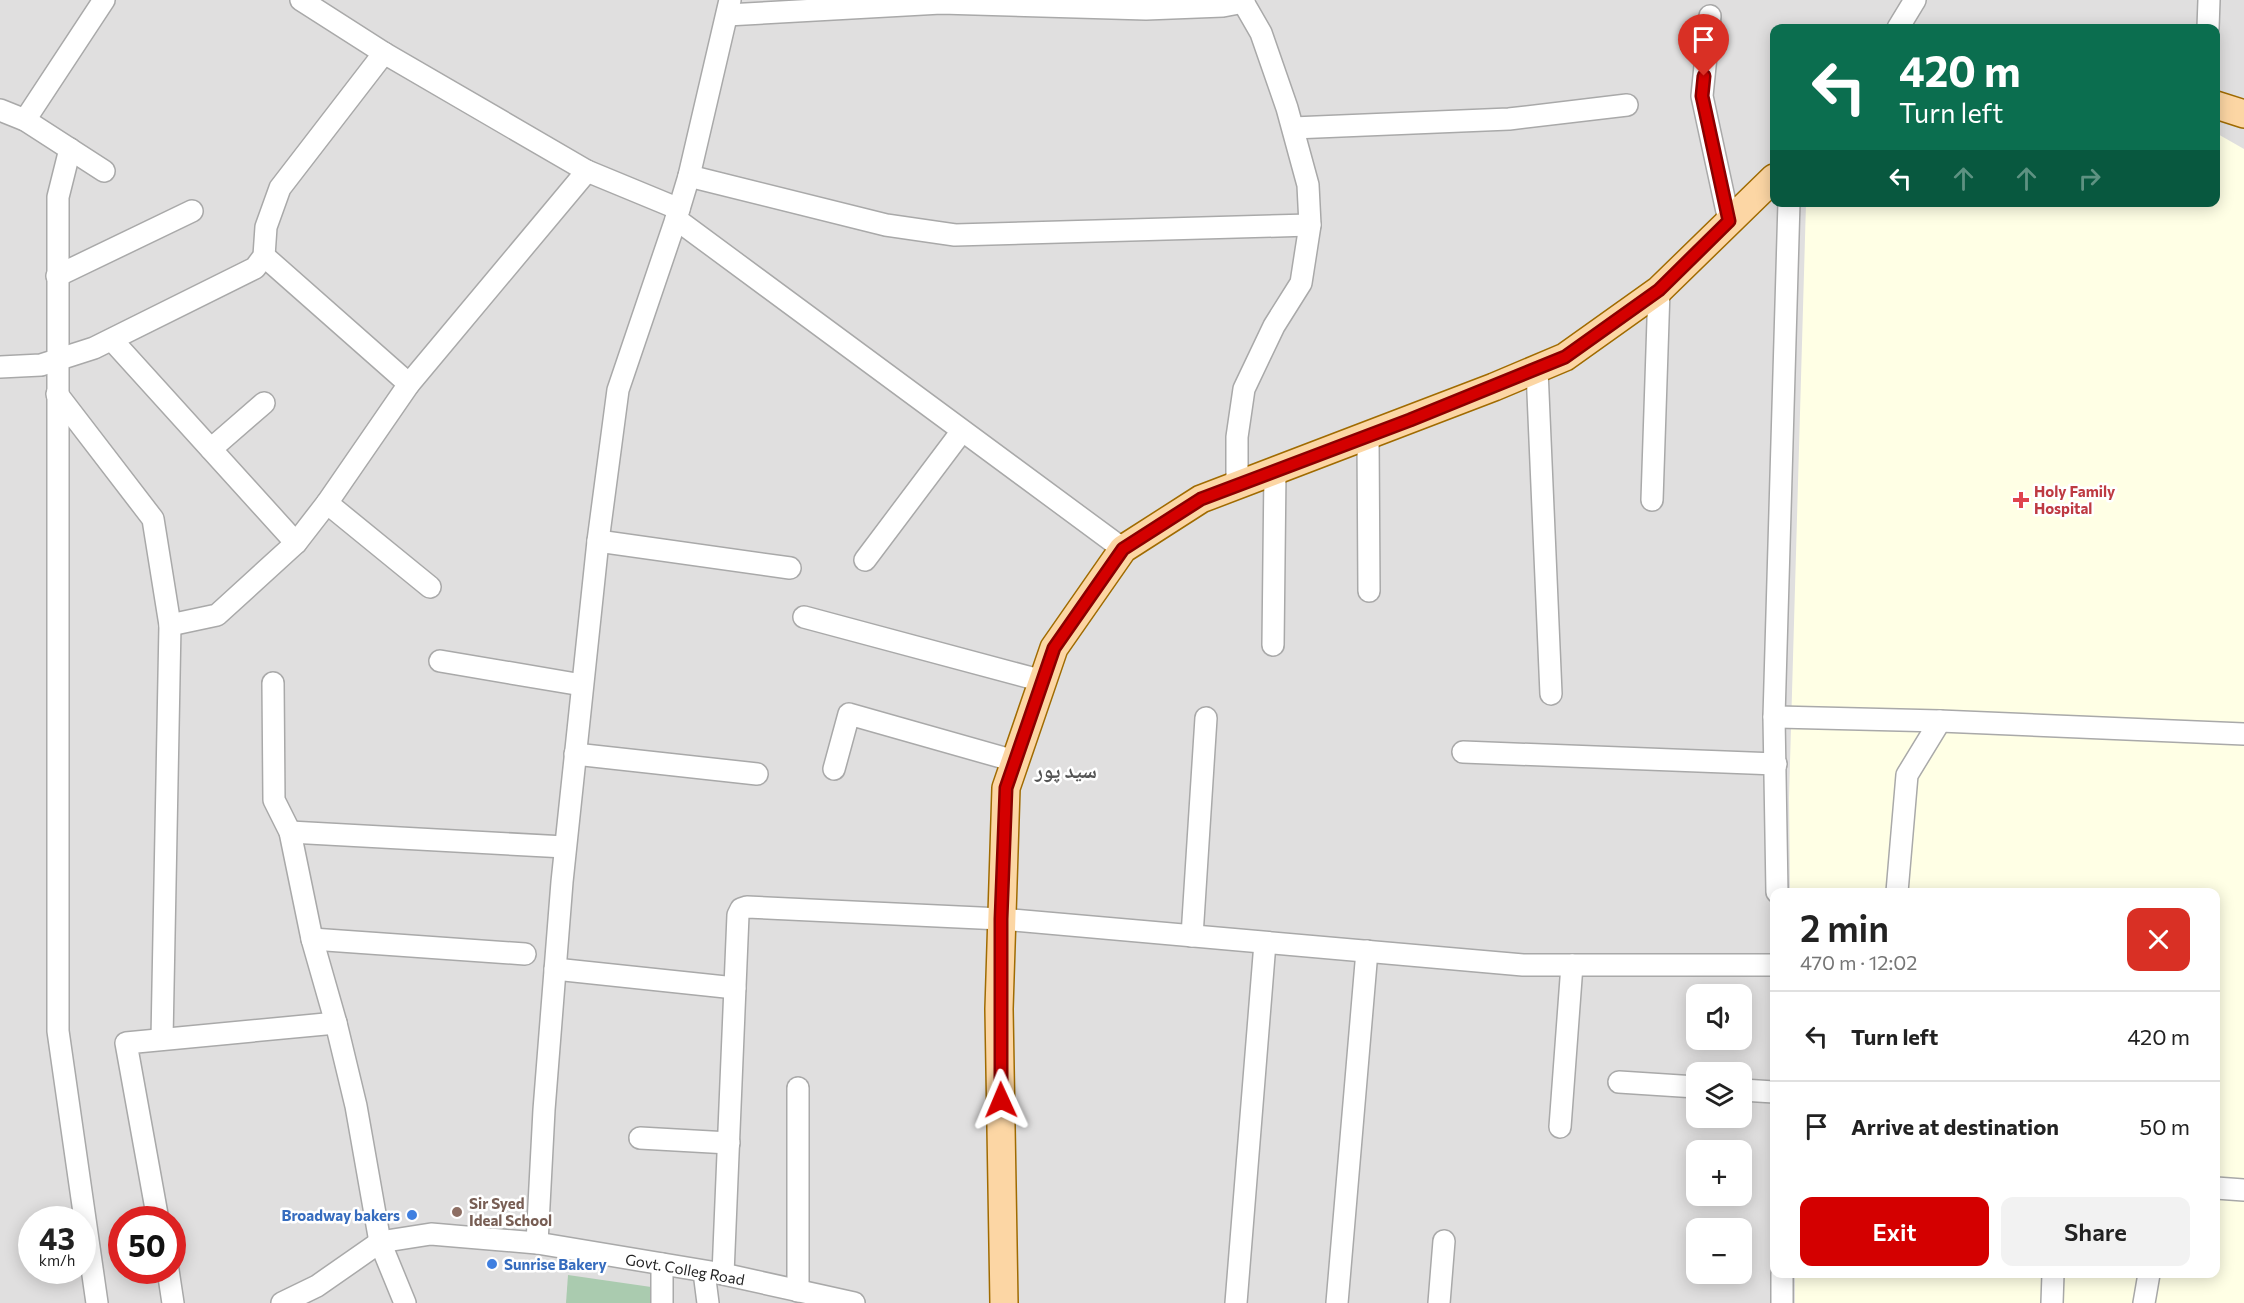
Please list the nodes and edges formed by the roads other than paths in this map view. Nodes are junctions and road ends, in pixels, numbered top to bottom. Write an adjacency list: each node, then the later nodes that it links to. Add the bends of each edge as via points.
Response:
1 (104, 0): 15 (street)
2 (302, 0): 10 (street)
3 (1915, 0): 8 (street)
4 (2209, 0): 9 (street)
5 (1243, 1): 6 (street, via 1223,6 1146,9 941,3); 16 (street, via 1261,33)
6 (728, 8): 20 (street)
7 (1710, 16): 25 (street, via 1702,96)
8 (1900, 24)
9 (2208, 24)
10 (384, 53): 19 (street); 27 (street, via 280,188 266,227)
11 (1627, 105): 16 (street, via 1509,119)
12 (2220, 106): 14 (main road)
13 (0, 110): 15 (street)
14 (2244, 114)
15 (25, 120): 17 (street)
16 (1293, 128): 26 (street, via 1308,185)
17 (70, 149): 18 (street); 28 (street, via 58,197)
18 (104, 171)
19 (587, 171): 24 (street); 34 (street)
20 (689, 176): 24 (street); 26 (street, via 886,225 955,234)
21 (1770, 182): 25 (main road)
22 (1789, 207): 59 (street)
23 (192, 211): 28 (street)
24 (678, 214): 37 (street); 44 (street, via 618,390)
25 (1729, 221): 29 (main road)
26 (1310, 225): 41 (street, via 1301,283 1274,326 1244,389 1237,437)
27 (264, 256): 30 (street, via 255,268); 34 (street)
28 (57, 276): 31 (street)
29 (1659, 290): 33 (main road, via 1565,357); 42 (street)
30 (112, 340): 31 (street); 39 (street)
31 (57, 360): 32 (street, via 41,366); 35 (street)
32 (0, 368)
33 (1537, 370): 38 (main road); 58 (street)
34 (409, 384): 43 (street)
35 (57, 394): 52 (street, via 153,519); 108 (street, via 58,1031)
36 (264, 403): 39 (street)
37 (962, 431): 46 (street); 47 (street)
38 (1368, 436): 40 (main road); 50 (street)
39 (211, 449): 45 (street)
40 (1275, 471): 41 (main road); 53 (street)
41 (1237, 485): 46 (main road, via 1201,499)
42 (1652, 500)
43 (327, 503): 45 (street); 49 (street)
44 (598, 540): 48 (street); 57 (street)
45 (296, 543): 52 (street, via 217,615)
46 (1123, 549): 55 (main road, via 1054,648)
47 (865, 560)
48 (790, 568)
49 (430, 587)
50 (1369, 591)
51 (804, 617): 55 (street)
52 (170, 625): 84 (street)
53 (1273, 645)
54 (440, 661): 57 (street)
55 (1043, 681): 65 (main road)
56 (273, 683): 69 (street, via 274,800)
57 (582, 686): 64 (street)
58 (1551, 694)
59 (1774, 717): 61 (street); 66 (street)
60 (1206, 718): 74 (street)
61 (1940, 721): 62 (street); 72 (street, via 1907,775)
62 (2244, 735)
63 (1463, 752): 66 (street)
64 (575, 754): 68 (street); 70 (street)
65 (1015, 760): 67 (street, via 849,714); 73 (main road, via 1006,788)
66 (1776, 764): 71 (street)
67 (834, 769)
68 (757, 774)
69 (290, 832): 70 (street); 75 (street)
70 (565, 847): 81 (street)
71 (1777, 888)
72 (1897, 888)
73 (1001, 919): 74 (street); 82 (street, via 747,907 738,915); 114 (main road)
74 (1192, 936): 76 (street)
75 (312, 939): 78 (street); 83 (street)
76 (1265, 943): 77 (street); 115 (street)
77 (1367, 951): 79 (street, via 1523,965); 116 (street)
78 (525, 954)
79 (1572, 965): 80 (street); 90 (street)
80 (1770, 965)
81 (555, 969): 82 (street); 98 (street)
82 (735, 988): 92 (street)
83 (336, 1023): 84 (street); 97 (street, via 356,1106)
84 (162, 1039): 95 (street, via 126,1042)
85 (1619, 1082): 86 (street)
86 (1686, 1086)
87 (798, 1088): 105 (street)
88 (1752, 1091): 89 (street)
89 (1770, 1092)
90 (1560, 1127)
91 (640, 1138): 92 (street)
92 (729, 1143): 100 (street)
93 (2220, 1188): 94 (street)
94 (2244, 1190)
95 (155, 1206)
96 (1444, 1241): 117 (street)
97 (380, 1242): 98 (street, Govt. Colleg Road, via 431,1234); 106 (street, Govt. Colleg Road); 111 (street)
98 (537, 1243): 99 (street, Govt. Colleg Road)
99 (662, 1264): 100 (street, Govt. Colleg Road); 112 (street)
100 (714, 1273): 105 (street, Govt. Colleg Road); 113 (street)
101 (1782, 1278): 118 (street)
102 (2053, 1278): 119 (street)
103 (2148, 1278): 120 (street)
104 (170, 1284): 109 (street)
105 (798, 1291): 107 (street, Govt. Colleg Road)
106 (319, 1294): 110 (street, Govt. Colleg Road)
107 (843, 1302)
108 (97, 1303)
109 (173, 1303)
110 (282, 1303)
111 (405, 1303)
112 (662, 1303)
113 (708, 1303)
114 (1004, 1303)
115 (1236, 1303)
116 (1337, 1303)
117 (1439, 1303)
118 (1782, 1303)
119 (2052, 1303)
120 (2144, 1303)

